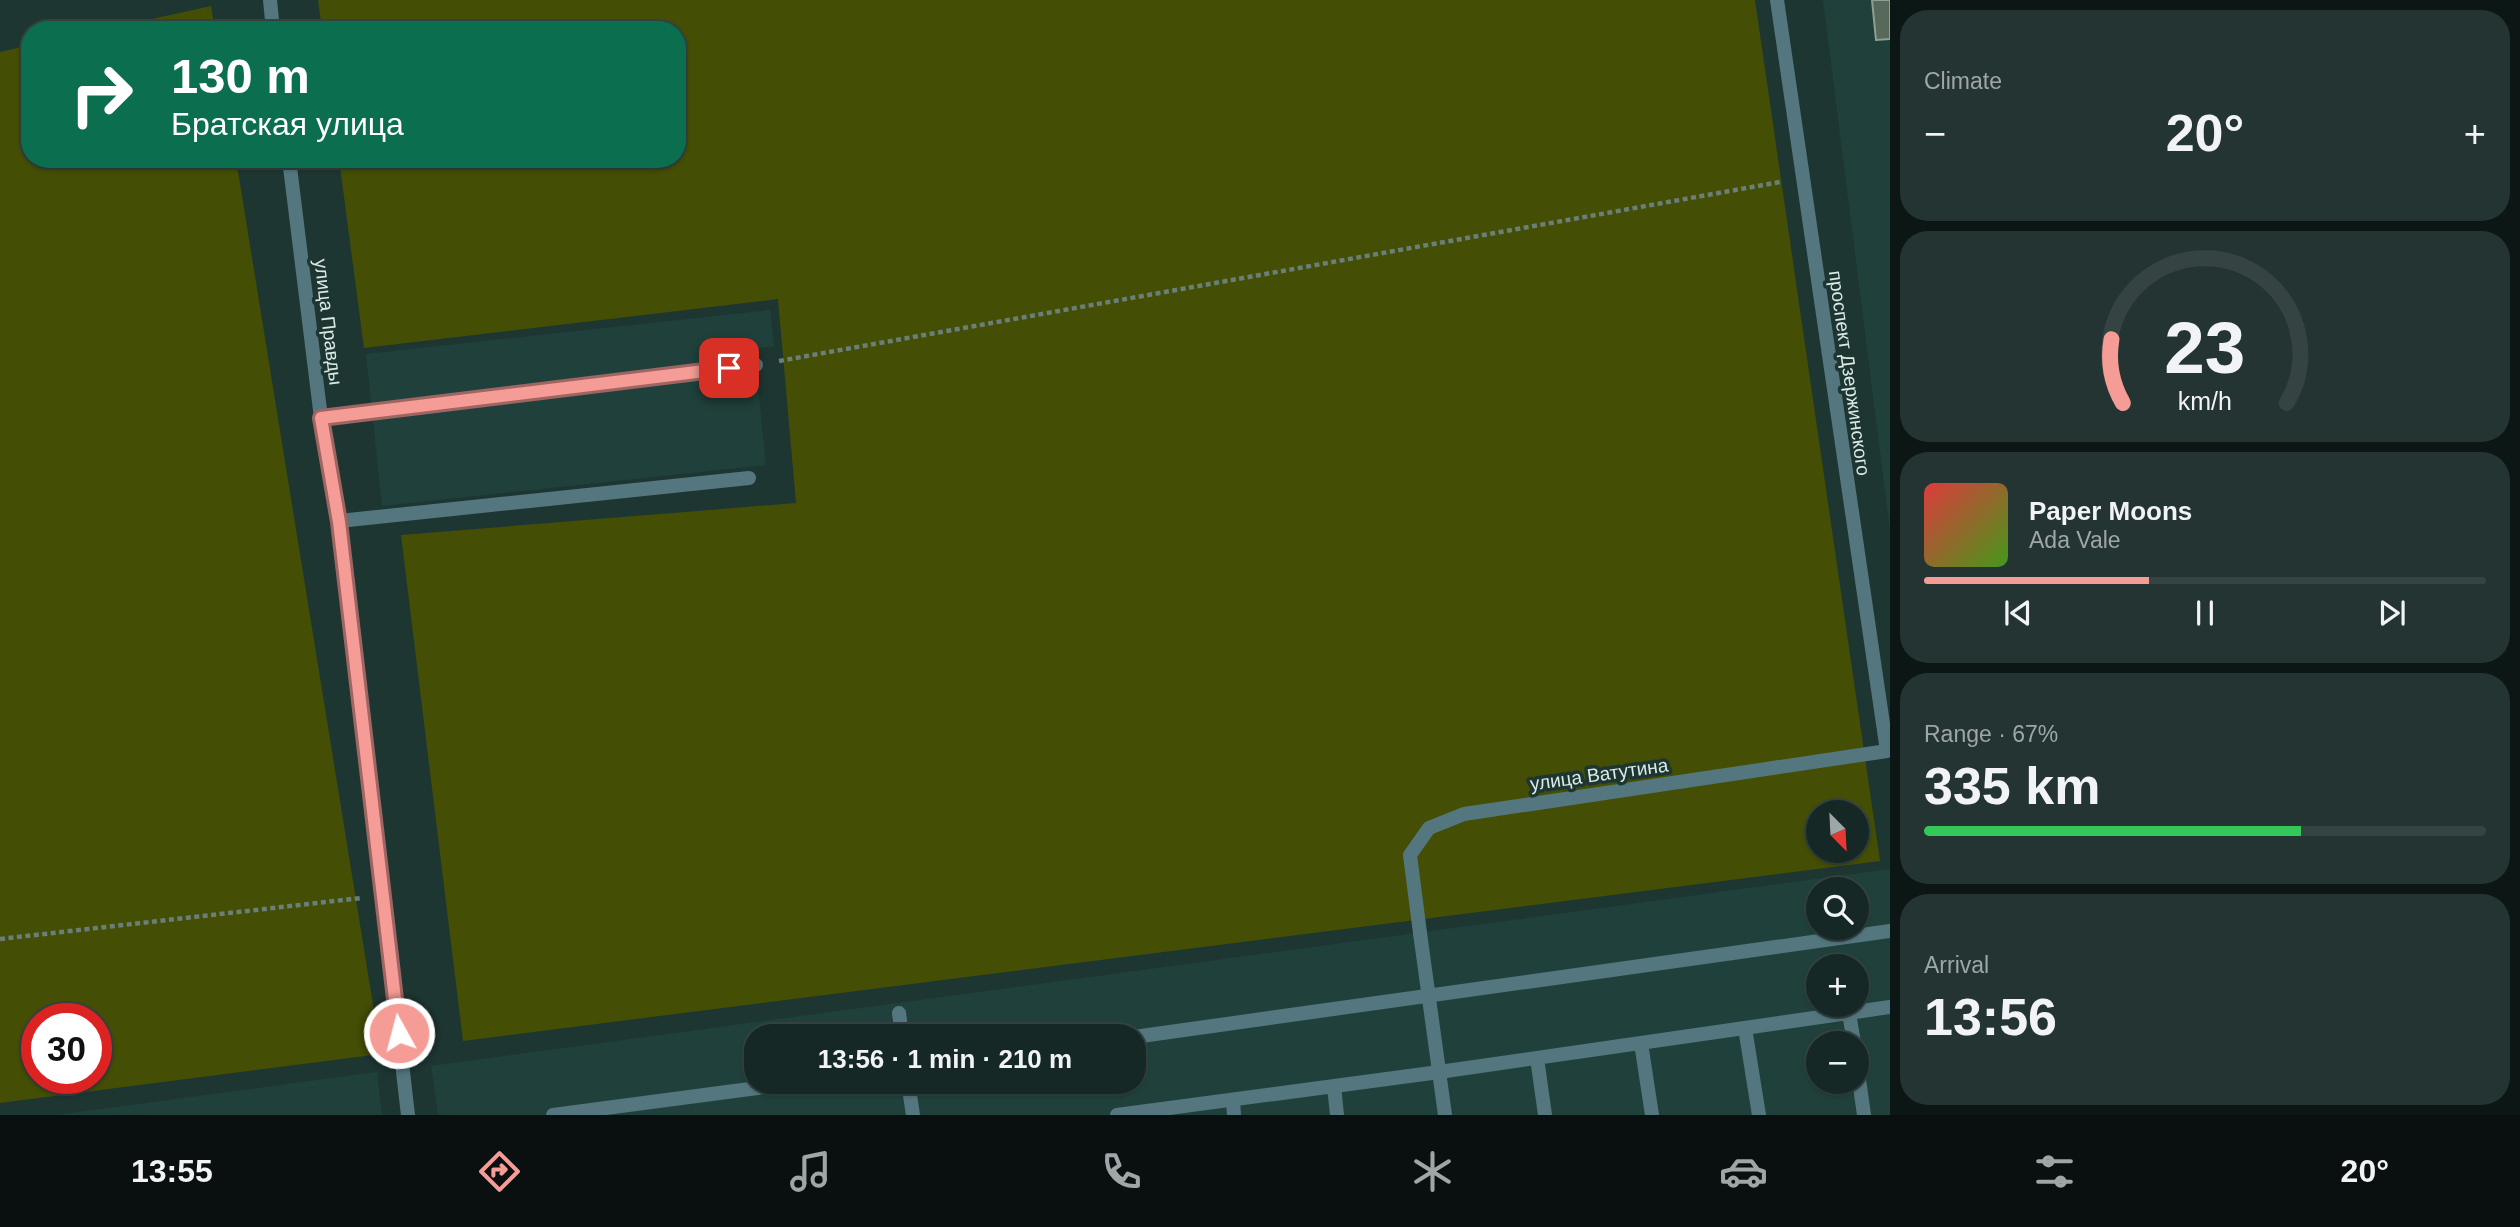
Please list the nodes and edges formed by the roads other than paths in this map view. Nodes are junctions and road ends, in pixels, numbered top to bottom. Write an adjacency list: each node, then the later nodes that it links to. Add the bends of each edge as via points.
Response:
1 (270, 0): 3 (street)
2 (1777, 0): 9 (street, проспект Дзержинского)
3 (272, 21)
4 (290, 168): 6 (street, улица Правды)
5 (756, 365): 6 (street)
6 (321, 418): 8 (street, улица Правды)
7 (749, 478): 8 (street)
8 (339, 522): 27 (street, улица Правды)
9 (1888, 755): 11 (street, улица Ватутина, via 1464,814 1429,828 1410,855)
10 (1890, 931): 11 (street)
11 (1429, 997): 18 (street); 21 (street, улица Ватутина)
12 (1890, 1007): 13 (street)
13 (1869, 1010)
14 (899, 1013): 16 (street)
15 (1821, 1017): 17 (street)
16 (900, 1024)
17 (1745, 1028): 19 (street); 36 (street)
18 (1146, 1035)
19 (1642, 1043): 20 (street); 35 (street)
20 (1537, 1058): 21 (street); 34 (street)
21 (1439, 1072): 22 (street); 33 (street, улица Ватутина)
22 (1334, 1086): 26 (street); 32 (street)
23 (744, 1090): 28 (street)
24 (910, 1094): 29 (street)
25 (1861, 1094): 37 (street)
26 (1233, 1100): 30 (street); 31 (street)
27 (408, 1115)
28 (553, 1115)
29 (913, 1115)
30 (1124, 1115)
31 (1234, 1115)
32 (1338, 1115)
33 (1445, 1115)
34 (1545, 1115)
35 (1652, 1115)
36 (1759, 1115)
37 (1864, 1115)

